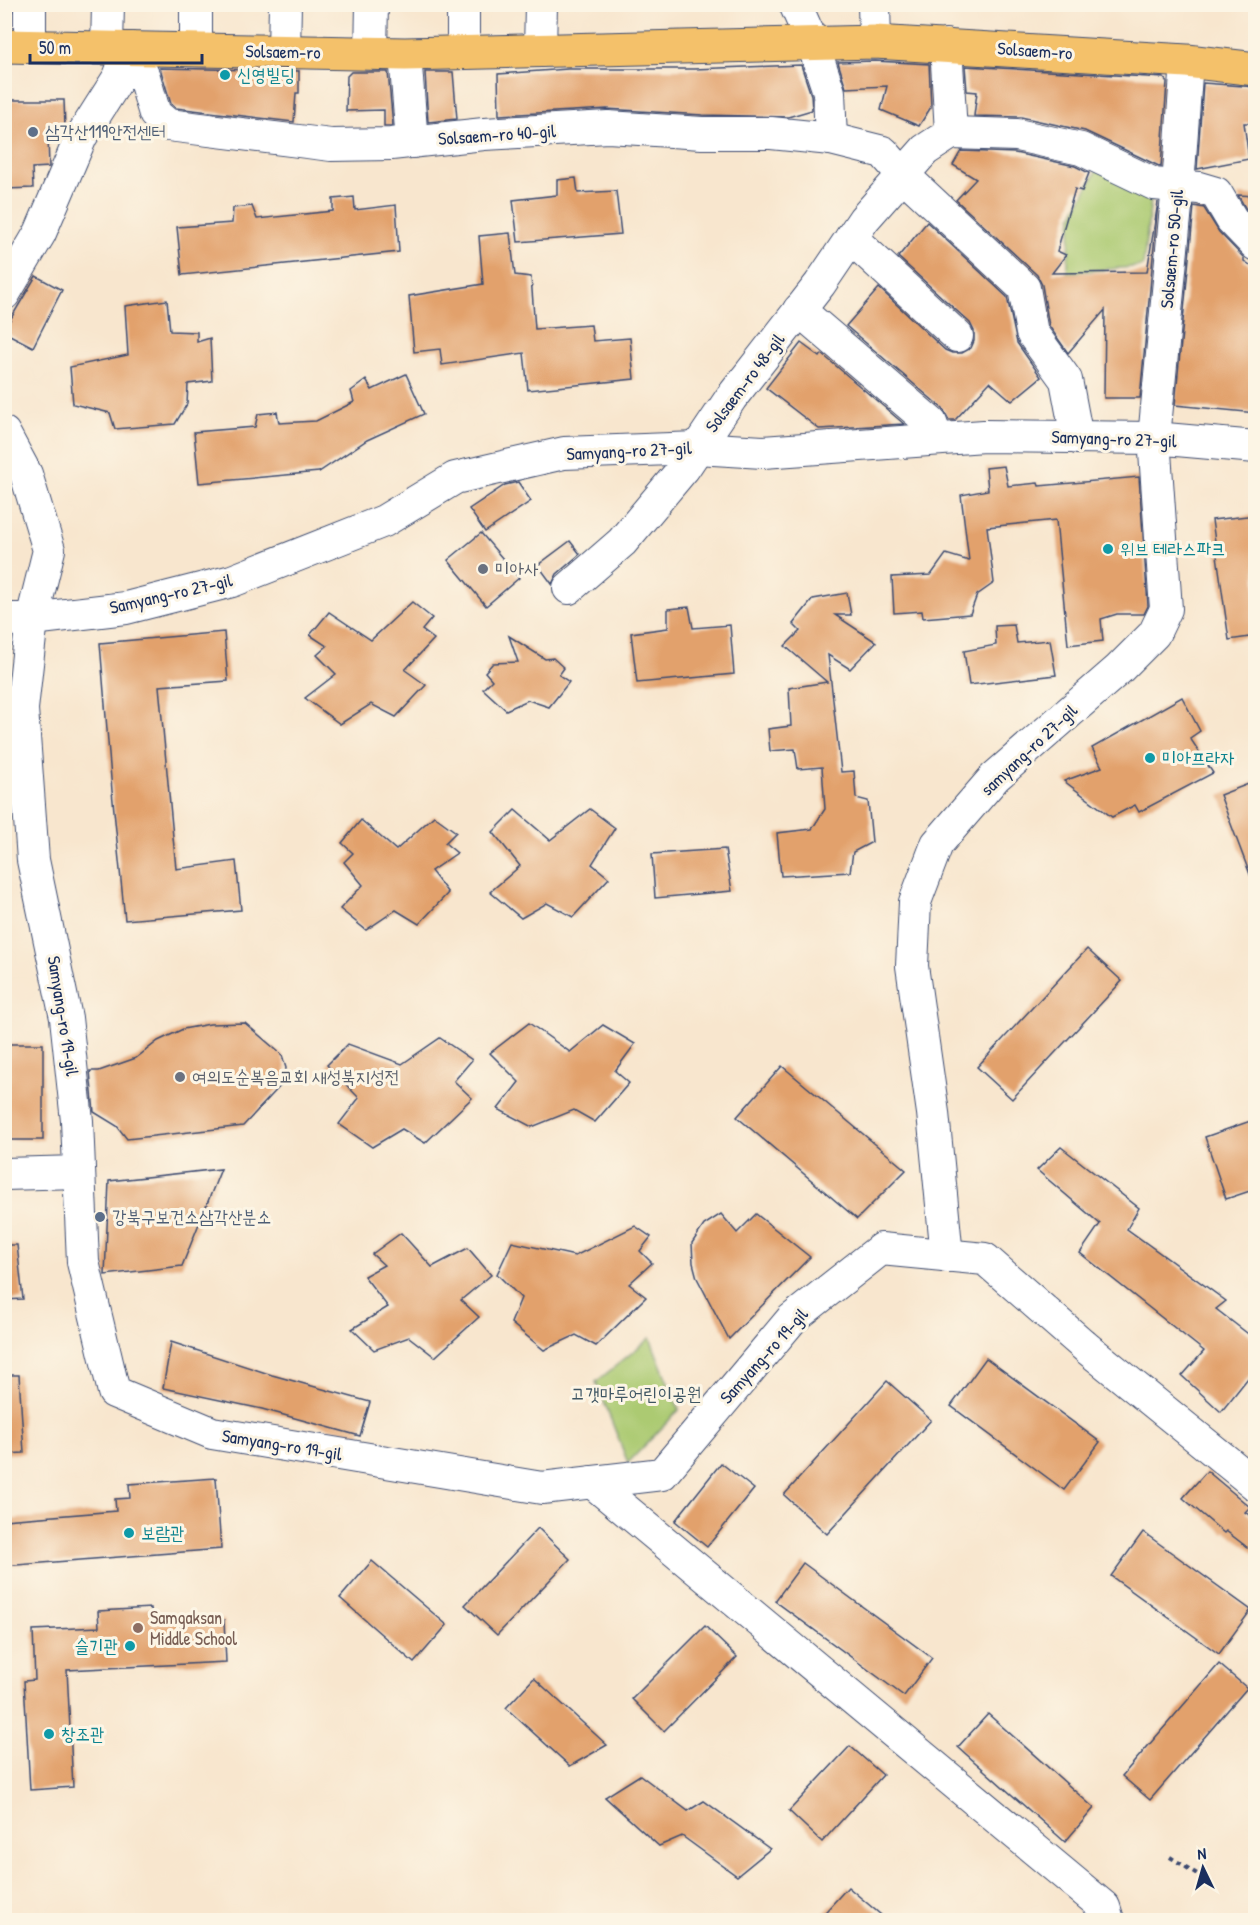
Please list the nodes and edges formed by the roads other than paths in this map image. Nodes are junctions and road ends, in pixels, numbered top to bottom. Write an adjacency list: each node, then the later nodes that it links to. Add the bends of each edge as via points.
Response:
1 (30, 4): 13 (street, Solsaem-ro)
2 (108, 4): 14 (street)
3 (196, 4): 15 (street)
4 (285, 4): 16 (street)
5 (372, 4): 18 (street)
6 (463, 4): 19 (street)
7 (541, 4): 17 (street)
8 (795, 4): 11 (street)
9 (874, 4): 10 (street)
10 (875, 42): 11 (main road, Solsaem-ro); 12 (main road, Solsaem-ro)
11 (813, 44): 17 (main road, Solsaem-ro); 24 (street, via 829,92)
12 (946, 45): 21 (main road, Solsaem-ro); 23 (street)
13 (17, 46): 14 (main road, Solsaem-ro)
14 (118, 48): 15 (main road, Solsaem-ro); 25 (street, Solsaem-ro 40-gil, via 144,77 155,114 168,126 331,145); 30 (street, via 119,77 81,137 40,233)
15 (196, 50): 16 (main road, Solsaem-ro)
16 (284, 51): 18 (main road, Solsaem-ro)
17 (540, 51): 19 (main road, Solsaem-ro)
18 (371, 53): 20 (main road, Solsaem-ro)
19 (462, 53): 20 (main road, Solsaem-ro)
20 (405, 54): 25 (street)
21 (1186, 61): 22 (main road, Solsaem-ro); 27 (street, Solsaem-ro 50-gil)
22 (1256, 69)
23 (951, 133): 26 (street, Solsaem-ro 48-gil, via 925,150); 27 (street, via 1017,135 1081,149 1154,184)
24 (831, 139): 25 (street, Solsaem-ro 40-gil, via 608,127); 26 (street, Solsaem-ro 40-gil, via 883,152)
25 (412, 142)
26 (903, 175): 28 (street, Solsaem-ro 48-gil); 34 (street, via 1024,288 1032,333 1066,380)
27 (1178, 186): 29 (street, via 1216,193 1232,220); 35 (street, Solsaem-ro 50-gil)
28 (851, 238): 31 (street, Solsaem-ro 48-gil); 32 (street)
29 (1256, 245)
30 (4, 294)
31 (800, 310): 36 (street, via 931,423); 38 (street, Solsaem-ro 48-gil)
32 (957, 336)
33 (4, 433): 40 (street, Samyang-ro 19-gil, via 26,474 49,550)
34 (1077, 438): 35 (street, Samyang-ro 27-gil); 36 (street, Samyang-ro 27-gil)
35 (1154, 438): 37 (street, Samyang-ro 27-gil); 43 (street, samyang-ro 27-gil, via 1166,609 1154,634 995,777 937,844 915,902 912,966 933,1113)
36 (937, 439): 38 (street, Samyang-ro 27-gil, via 763,452)
37 (1256, 447)
38 (697, 448): 39 (street, Solsaem-ro 48-gil, via 622,542); 40 (street, Samyang-ro 27-gil, via 564,453 455,477 384,521 232,581 126,608)
39 (569, 588)
40 (18, 619): 41 (street, Samyang-ro 19-gil, via 33,861 66,1017)
41 (79, 1172): 42 (street); 44 (street, Samyang-ro 19-gil, via 83,1262 114,1392 212,1433 543,1488)
42 (4, 1174)
43 (947, 1256): 44 (street, Samyang-ro 19-gil, via 881,1249 792,1319 662,1474); 45 (street, Samyang-ro 19-gil, via 985,1259 1088,1349)
44 (592, 1482): 46 (street, via 1104,1907)
45 (1256, 1485)
46 (1108, 1920)

